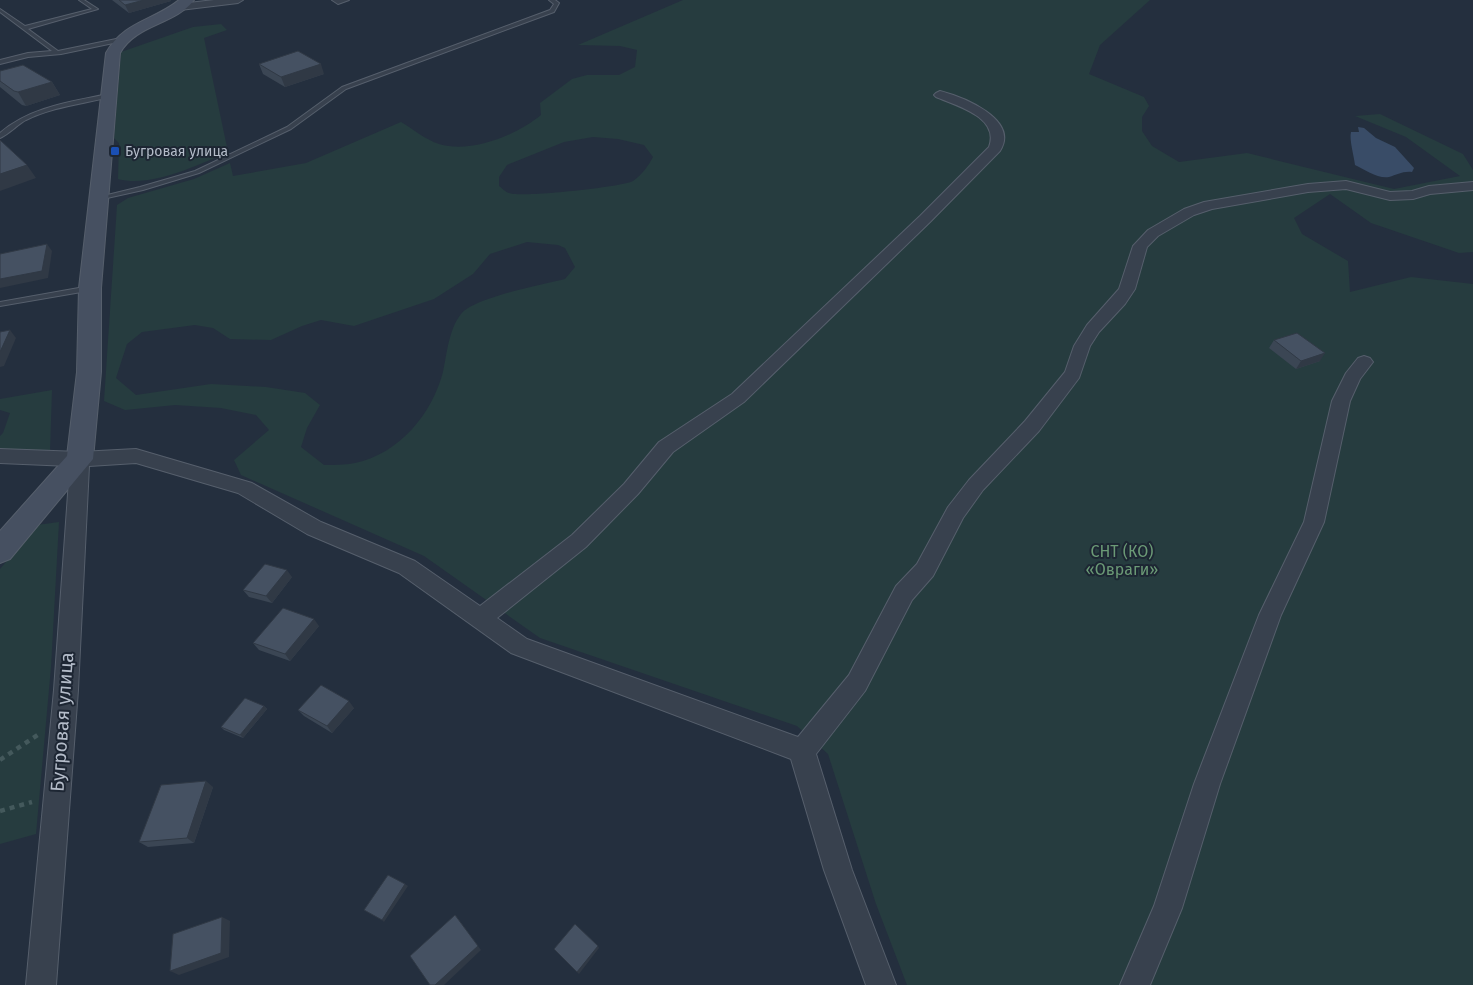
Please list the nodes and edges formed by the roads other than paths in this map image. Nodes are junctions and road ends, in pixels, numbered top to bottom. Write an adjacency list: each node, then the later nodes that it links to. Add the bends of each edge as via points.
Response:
1 (81, 0): 8 (lane, via 96,9)
2 (238, 0): 6 (street)
3 (334, 0): 4 (lane, via 338,3)
4 (347, 0)
5 (551, 0): 16 (lane, via 558,3 552,11 344,88 289,128 220,162 141,189)
6 (183, 3): 9 (street)
7 (0, 10): 8 (lane)
8 (25, 28): 10 (lane)
9 (121, 40): 10 (lane); 13 (street, via 113,53)
10 (56, 52): 11 (lane)
11 (0, 62)
12 (940, 95): 23 (street, via 985,116 995,126 996,148 738,398 666,447 631,489 579,540)
13 (108, 96): 14 (lane, via 37,113); 16 (street)
14 (0, 136)
15 (1473, 186): 24 (street, via 1390,196 1346,185 1308,188 1209,206 1189,212 1153,233 1140,246 1127,289 1082,346 1073,374 955,513 925,570 904,593 857,683)
16 (98, 198): 17 (street)
17 (90, 288): 18 (lane); 21 (street, via 89,372)
18 (0, 304)
19 (1364, 362): 27 (street, via 1352,377 1341,401 1314,522 1270,615 1207,784 1168,908)
20 (0, 456): 21 (street)
21 (80, 459): 22 (street); 23 (street, via 136,456 245,488 314,528 407,567); 25 (street, Бугровая улица, via 63,726)
22 (0, 550)
23 (480, 619): 24 (street, via 519,646)
24 (802, 751): 26 (street, via 816,804 855,920)
25 (41, 985)
26 (881, 985)
27 (1135, 985)

